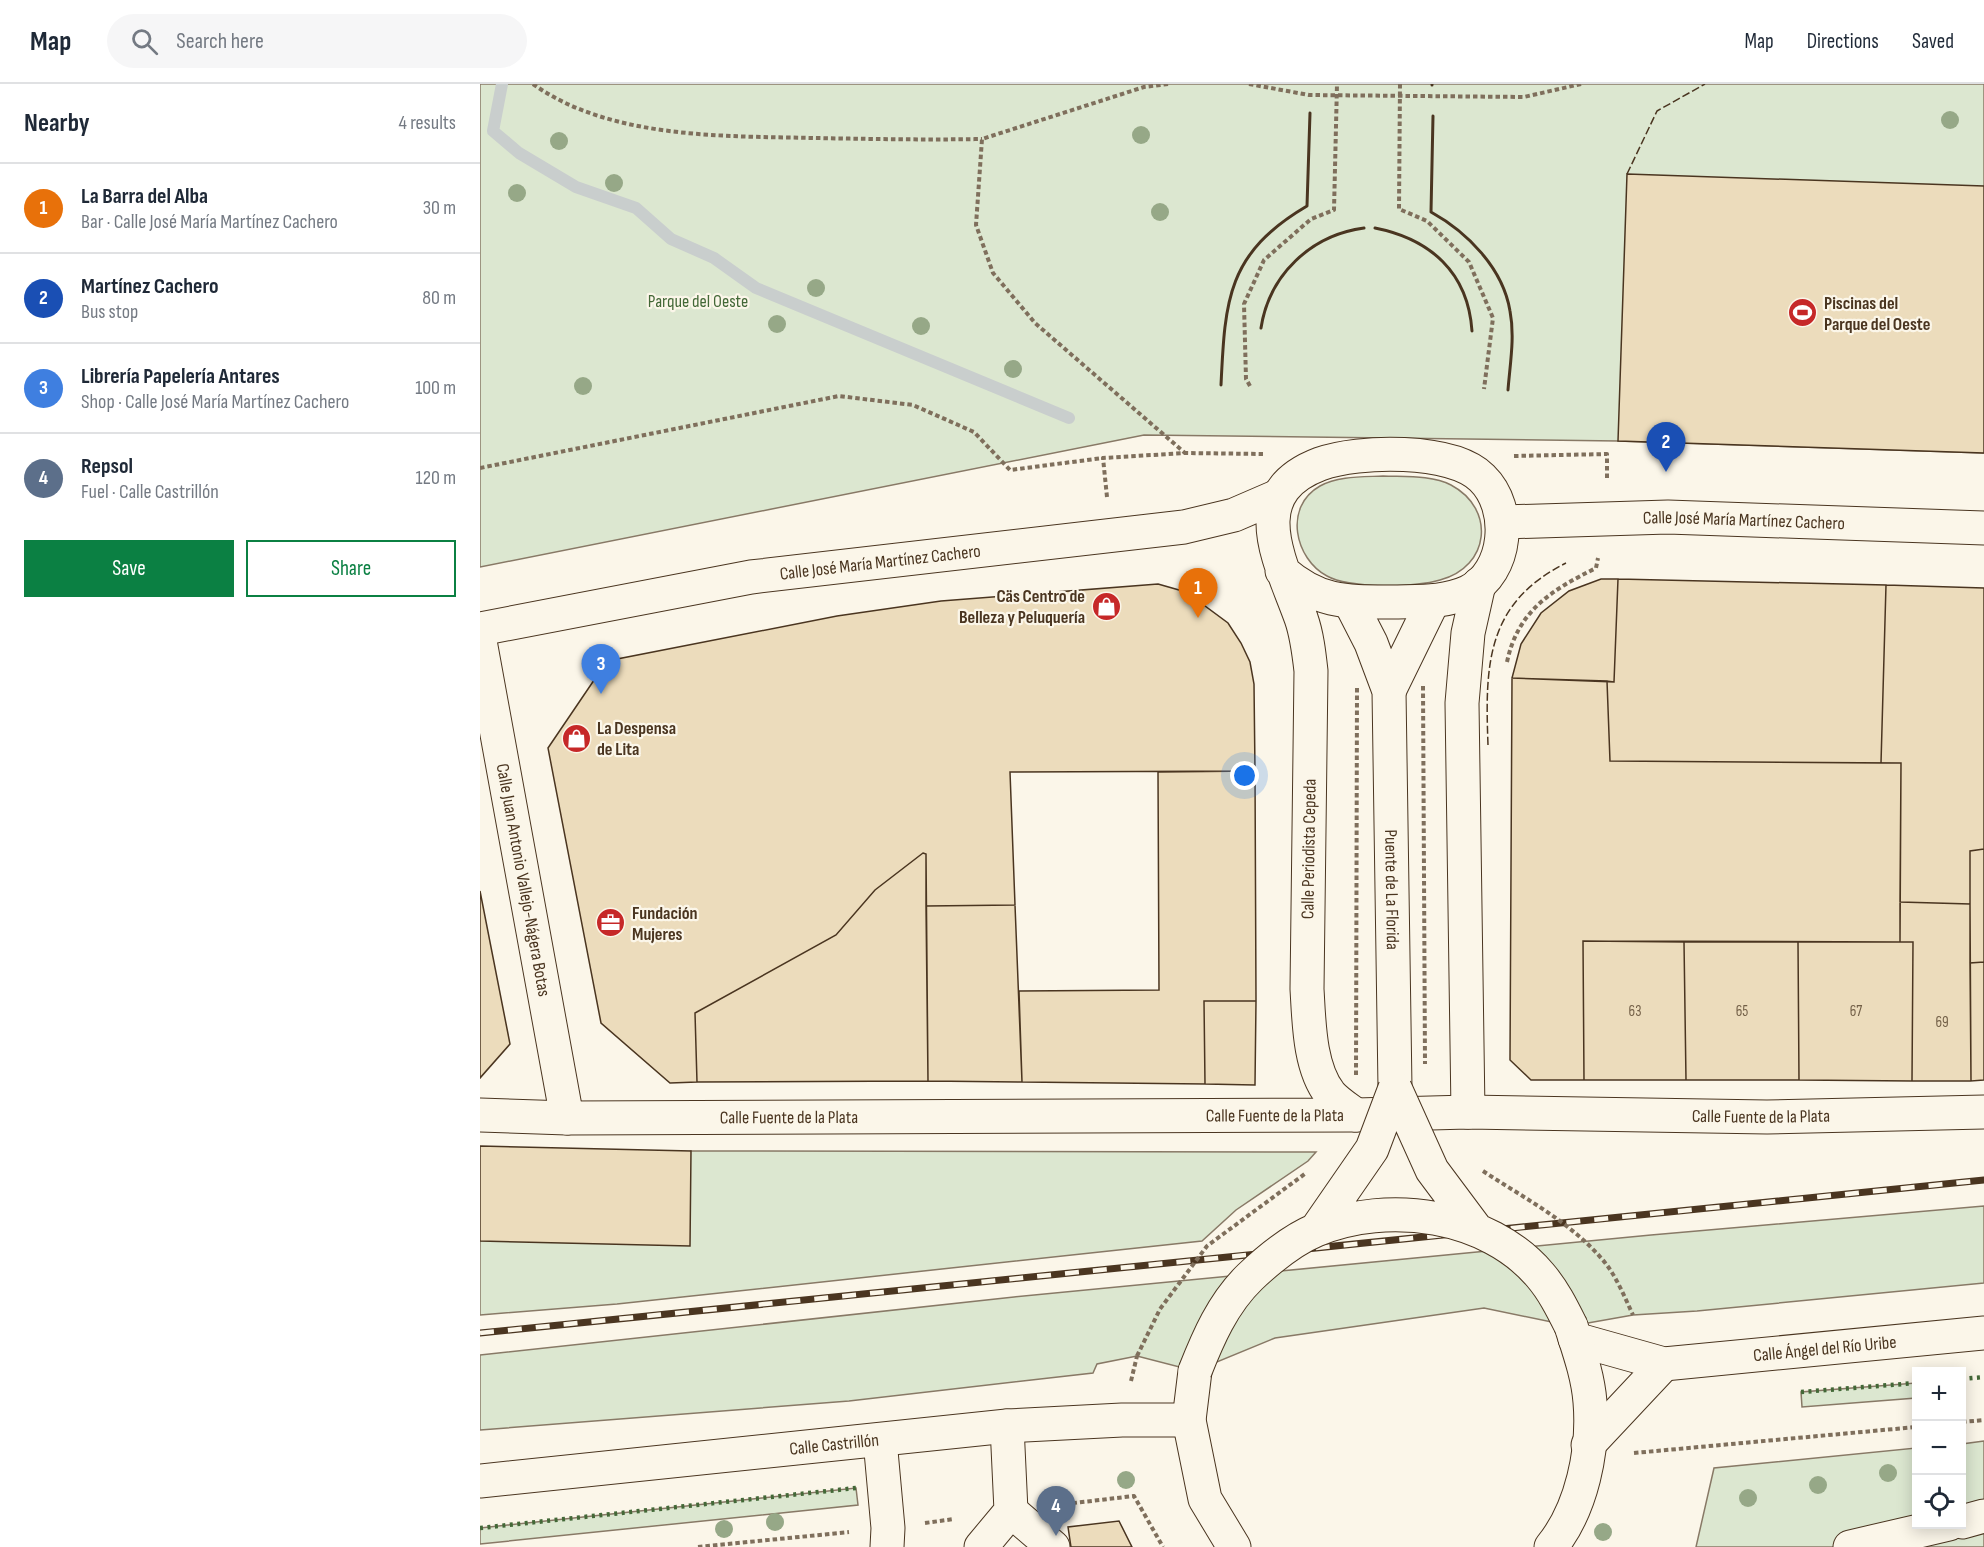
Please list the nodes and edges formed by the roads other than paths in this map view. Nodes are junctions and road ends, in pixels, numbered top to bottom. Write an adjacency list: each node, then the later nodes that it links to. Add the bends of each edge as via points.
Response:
1 (1278, 496): 2 (street, via 1301,473 1331,460 1421,455 1456,463 1483,478); 4 (street, via 1272,531); 8 (street, Calle José María Martínez Cachero, via 1234,515 1184,527 751,577)
2 (1504, 522): 3 (street, Calle José María Martínez Cachero, via 1606,517); 5 (street, via 1500,548 1490,572)
3 (1984, 528)
4 (1282, 571): 7 (street, via 1309,592); 15 (street, Calle Periodista Cepeda, via 1307,638 1311,671 1307,989 1310,1027 1318,1068 1330,1094)
5 (1479, 584): 6 (street, via 1467,592); 12 (street, via 1468,633 1462,703)
6 (1433, 601): 7 (street); 10 (street, Puente de La Florida)
7 (1350, 602): 10 (street, Puente de La Florida)
8 (480, 629)
9 (480, 641): 16 (street, Calle Juan Antonio Vallejo-Nágera Botas)
10 (1389, 691): 11 (street, Puente de La Florida)
11 (1395, 1088): 17 (street, Puente de La Florida, bridge, via 1432,1170); 18 (street, Puente de La Florida, bridge, via 1372,1149)
12 (1468, 1112): 13 (street, Calle Fuente de la Plata, via 1767,1117); 15 (street, Calle Fuente de la Plata)
13 (1984, 1112)
14 (480, 1115): 16 (street, Calle Fuente de la Plata)
15 (1356, 1115): 16 (street, Calle Fuente de la Plata)
16 (567, 1118)
17 (1476, 1229): 18 (street, bridge, via 1443,1220 1390,1215 1345,1221); 19 (street, bridge, via 1521,1256 1540,1274 1557,1297)
18 (1316, 1230): 22 (street, bridge, via 1249,1278 1227,1305 1208,1337 1195,1371)
19 (1573, 1332): 21 (street, Calle Ángel del Río Uribe); 25 (street, via 1586,1372 1590,1402)
20 (1984, 1333): 21 (street, Calle Ángel del Río Uribe)
21 (1664, 1364): 25 (street)
22 (1189, 1420): 23 (street, Calle Castrillón); 35 (street, via 1205,1499)
23 (1007, 1426): 24 (street, Calle Castrillón); 27 (street)
24 (880, 1440): 26 (street, Calle Castrillón); 31 (street)
25 (1587, 1452): 36 (street, via 1578,1498)
26 (480, 1481)
27 (1011, 1511): 32 (street); 33 (street); 34 (street)
28 (1984, 1516): 29 (street)
29 (1966, 1521)
30 (1927, 1529): 37 (street)
31 (887, 1537)
32 (981, 1547)
33 (1016, 1547)
34 (1053, 1547)
35 (1234, 1547)
36 (1551, 1547)
37 (1850, 1547)

